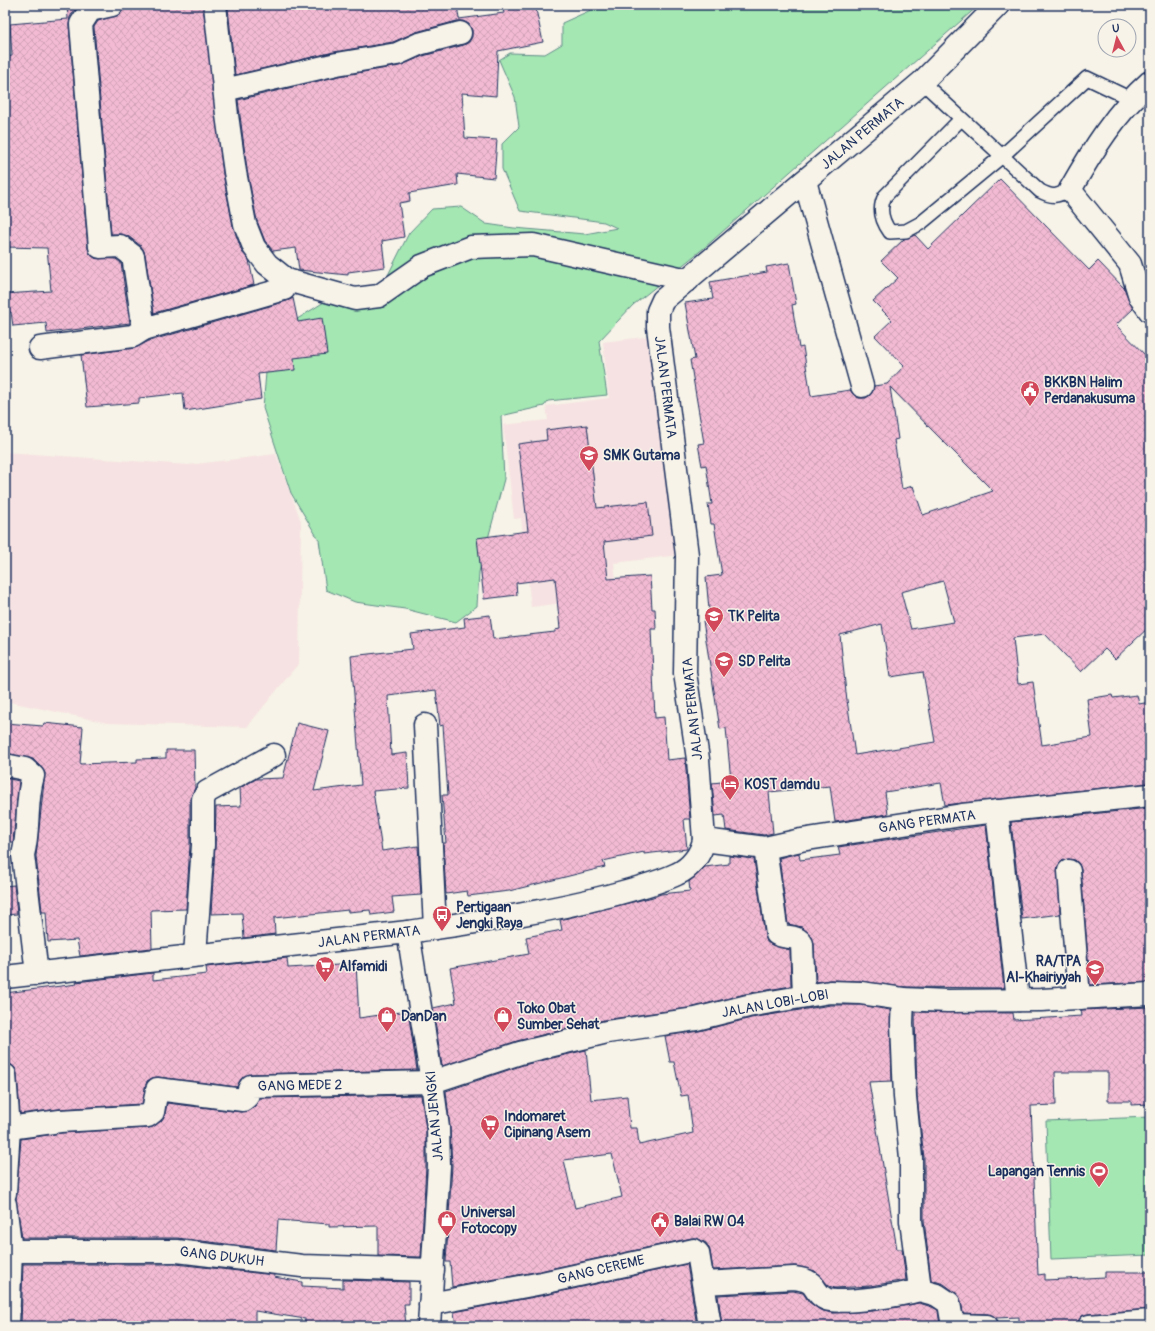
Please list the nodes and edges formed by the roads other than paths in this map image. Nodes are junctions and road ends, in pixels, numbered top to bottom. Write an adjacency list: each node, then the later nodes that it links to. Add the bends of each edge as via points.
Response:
1 (112, 5): 18 (street, via 90,10 81,24 100,248 120,246 133,256)
2 (215, 5): 7 (street)
3 (998, 5): 5 (street, JALAN PERMATA)
4 (460, 33): 7 (street, via 419,44 397,54 337,64)
5 (922, 82): 9 (lane); 11 (street, JALAN PERMATA)
6 (1150, 82): 8 (street)
7 (224, 90): 15 (street, via 245,224 254,247 268,264)
8 (1131, 99): 10 (lane, via 1087,78); 12 (street, via 1086,160)
9 (961, 119): 10 (lane); 10 (lane, via 885,196 881,203 881,212 883,223 890,232 906,231 921,223)
10 (1001, 157): 12 (lane, via 1049,196)
11 (805, 181): 16 (street, JALAN PERMATA); 20 (street)
12 (1070, 190): 13 (street)
13 (1130, 264): 14 (street); 17 (street, via 1140,297)
14 (1150, 275)
15 (287, 280): 16 (street, via 355,299 379,296 422,266 472,247 533,245); 18 (street, via 284,289)
16 (688, 280): 26 (street, JALAN PERMATA, via 663,300 658,312 658,327 687,555 685,673 698,759)
17 (1150, 311)
18 (144, 329): 19 (street, via 133,336)
19 (40, 348)
20 (862, 386)
21 (425, 725): 30 (street)
22 (274, 755): 32 (street, via 207,792 203,799 203,844)
23 (5, 765): 28 (street, via 25,769 33,776 28,793 26,844)
24 (1150, 795): 25 (street, GANG PERMATA)
25 (997, 811): 27 (street, GANG PERMATA, via 800,840); 39 (street)
26 (704, 840): 27 (street, GANG PERMATA); 30 (street, JALAN PERMATA, via 702,850 696,858 678,874 634,889 561,908)
27 (765, 848): 36 (street, via 777,934 793,937 802,944)
28 (14, 853): 33 (street)
29 (1069, 871): 37 (street)
30 (436, 928): 31 (street, JALAN PERMATA)
31 (408, 932): 32 (street, JALAN PERMATA); 41 (street, JALAN JENGKI)
32 (195, 955): 33 (street, JALAN PERMATA)
33 (37, 974): 34 (street, JALAN PERMATA)
34 (5, 977)
35 (1150, 994): 37 (street, JALAN LOBI-LOBI)
36 (804, 996): 38 (street, JALAN LOBI-LOBI, via 830,992); 41 (street, JALAN LOBI-LOBI, via 696,1019 607,1032 520,1053)
37 (1079, 998): 39 (street, JALAN LOBI-LOBI)
38 (903, 999): 39 (street, JALAN LOBI-LOBI); 48 (street, via 905,1097)
39 (1018, 1000)
40 (5, 1075): 42 (street)
41 (432, 1082): 42 (street, GANG MEDE 2, via 251,1086 243,1100 157,1089 153,1112 148,1116 60,1121); 46 (street, JALAN JENGKI, via 440,1166)
42 (9, 1128): 43 (street)
43 (5, 1193)
44 (5, 1204): 45 (street)
45 (11, 1251): 46 (street, GANG DUKUH, via 177,1250 302,1266); 52 (street)
46 (433, 1270): 49 (street, JALAN JENGKI)
47 (704, 1283): 48 (street, via 805,1279 813,1284 818,1295 827,1300 877,1297); 49 (street, GANG CEREME, via 698,1253 688,1249 542,1283); 54 (street, GANG CEREME)
48 (919, 1290): 51 (street, via 937,1295 949,1303)
49 (430, 1304): 53 (street, JALAN JENGKI)
50 (1150, 1321): 56 (street)
51 (953, 1325): 55 (street)
52 (8, 1326)
53 (429, 1326)
54 (710, 1326)
55 (987, 1326)
56 (1089, 1326)

